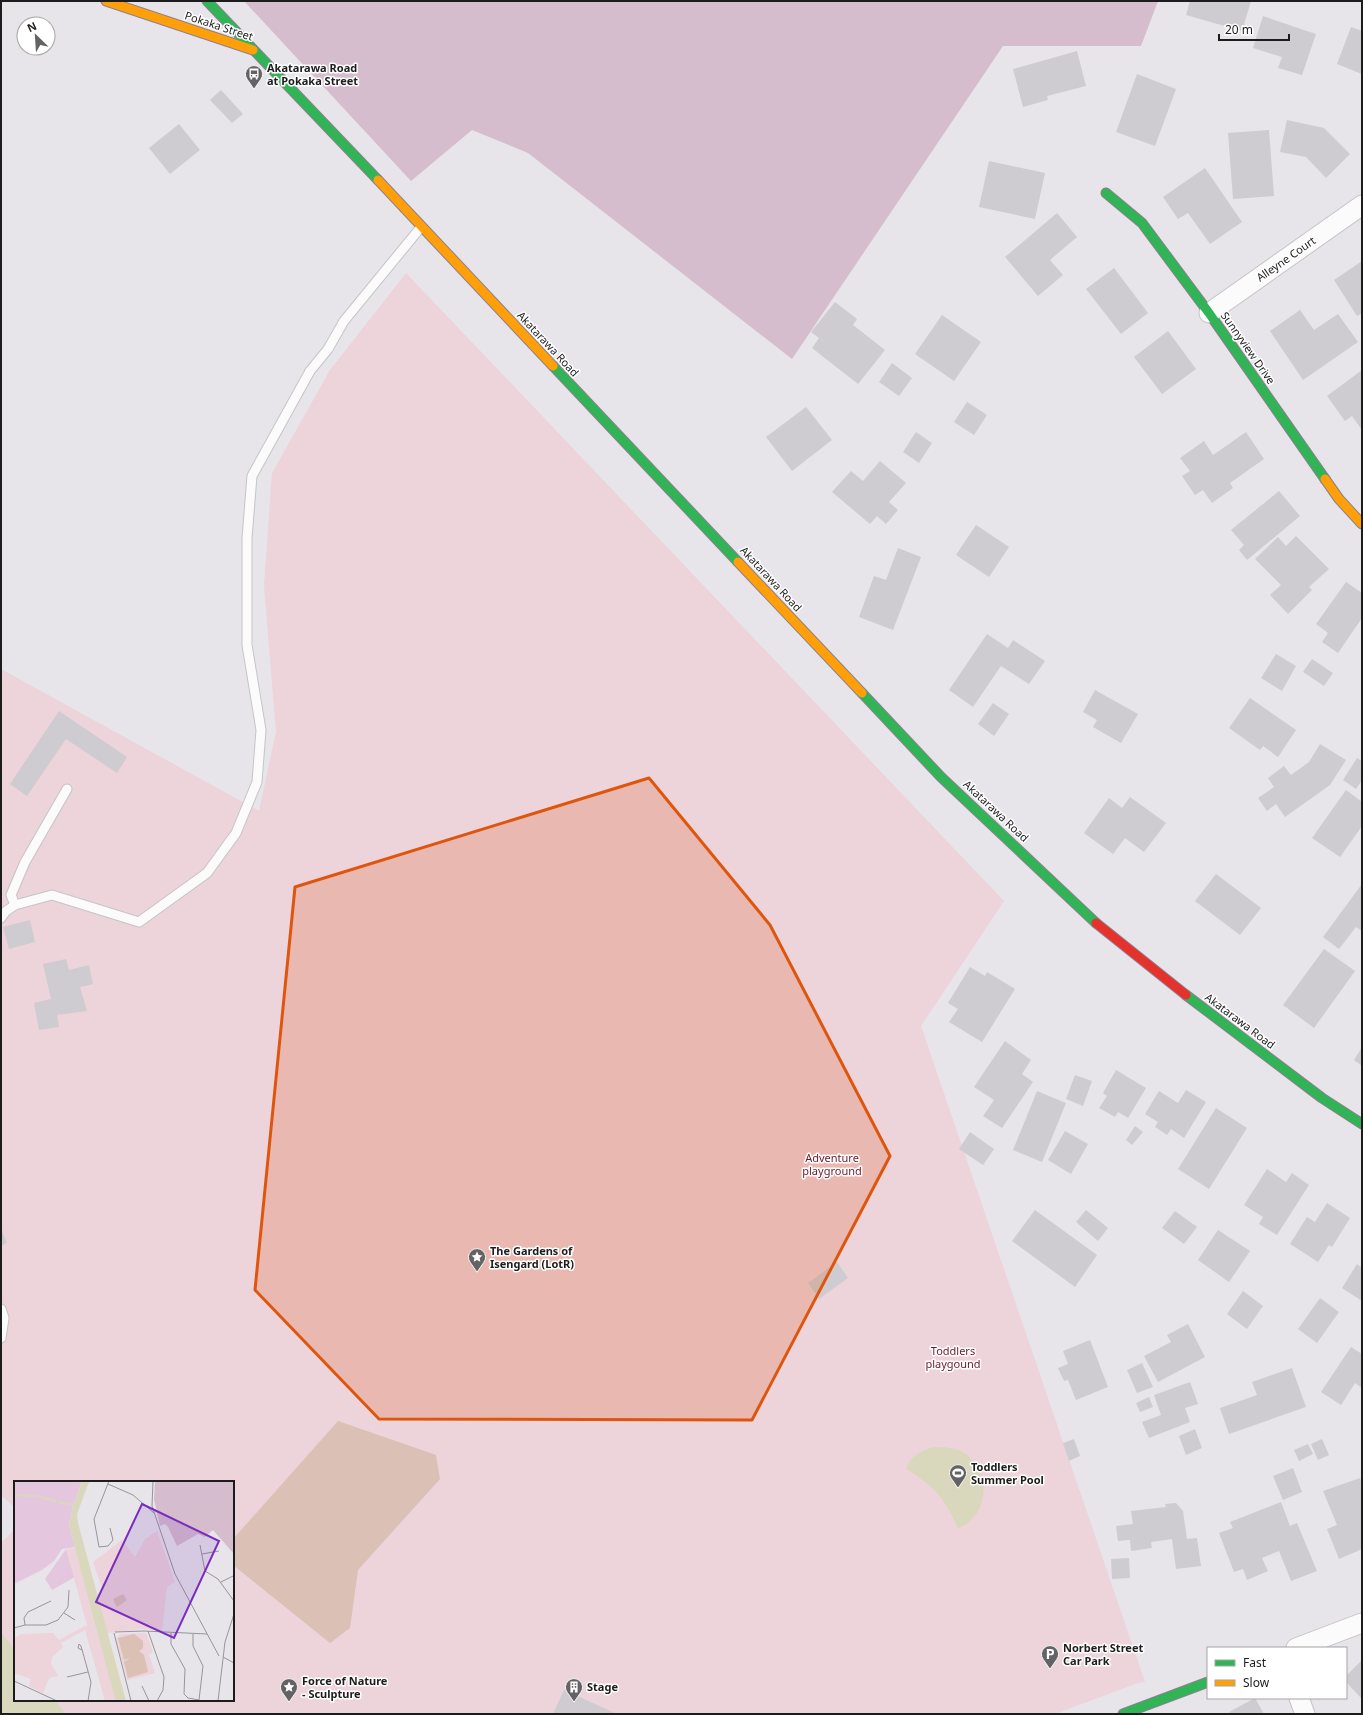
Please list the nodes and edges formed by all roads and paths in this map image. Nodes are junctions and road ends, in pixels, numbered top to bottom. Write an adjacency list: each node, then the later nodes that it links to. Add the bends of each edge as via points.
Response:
1 (106, 1): 3 (street, Pokaka Street)
2 (207, 1): 3 (street, Akatarawa Road)
3 (256, 51): 6 (street, Akatarawa Road)
4 (1106, 193): 7 (street, Sunnyview Drive, via 1142,223)
5 (1362, 204): 7 (street, Alleyne Court)
6 (421, 227): 10 (lane, via 344,321 328,349 310,371 252,476 247,538 247,645 261,730 257,782 236,833 207,872 139,922 52,895); 12 (street, Akatarawa Road, via 941,777 1104,930 1224,1025 1322,1098)
7 (1209, 313): 8 (street, Sunnyview Drive, via 1339,499)
8 (1362, 524)
9 (67, 790): 10 (lane, via 25,862 11,895)
10 (15, 905): 11 (lane)
11 (1, 918)
12 (1362, 1124)
13 (1, 1309): 14 (lane, via 4,1318)
14 (1, 1338)
15 (1362, 1623): 16 (street)
16 (1299, 1647)
17 (1207, 1682): 19 (street)
18 (1299, 1699): 20 (street)
19 (1123, 1714)
20 (1305, 1714)

